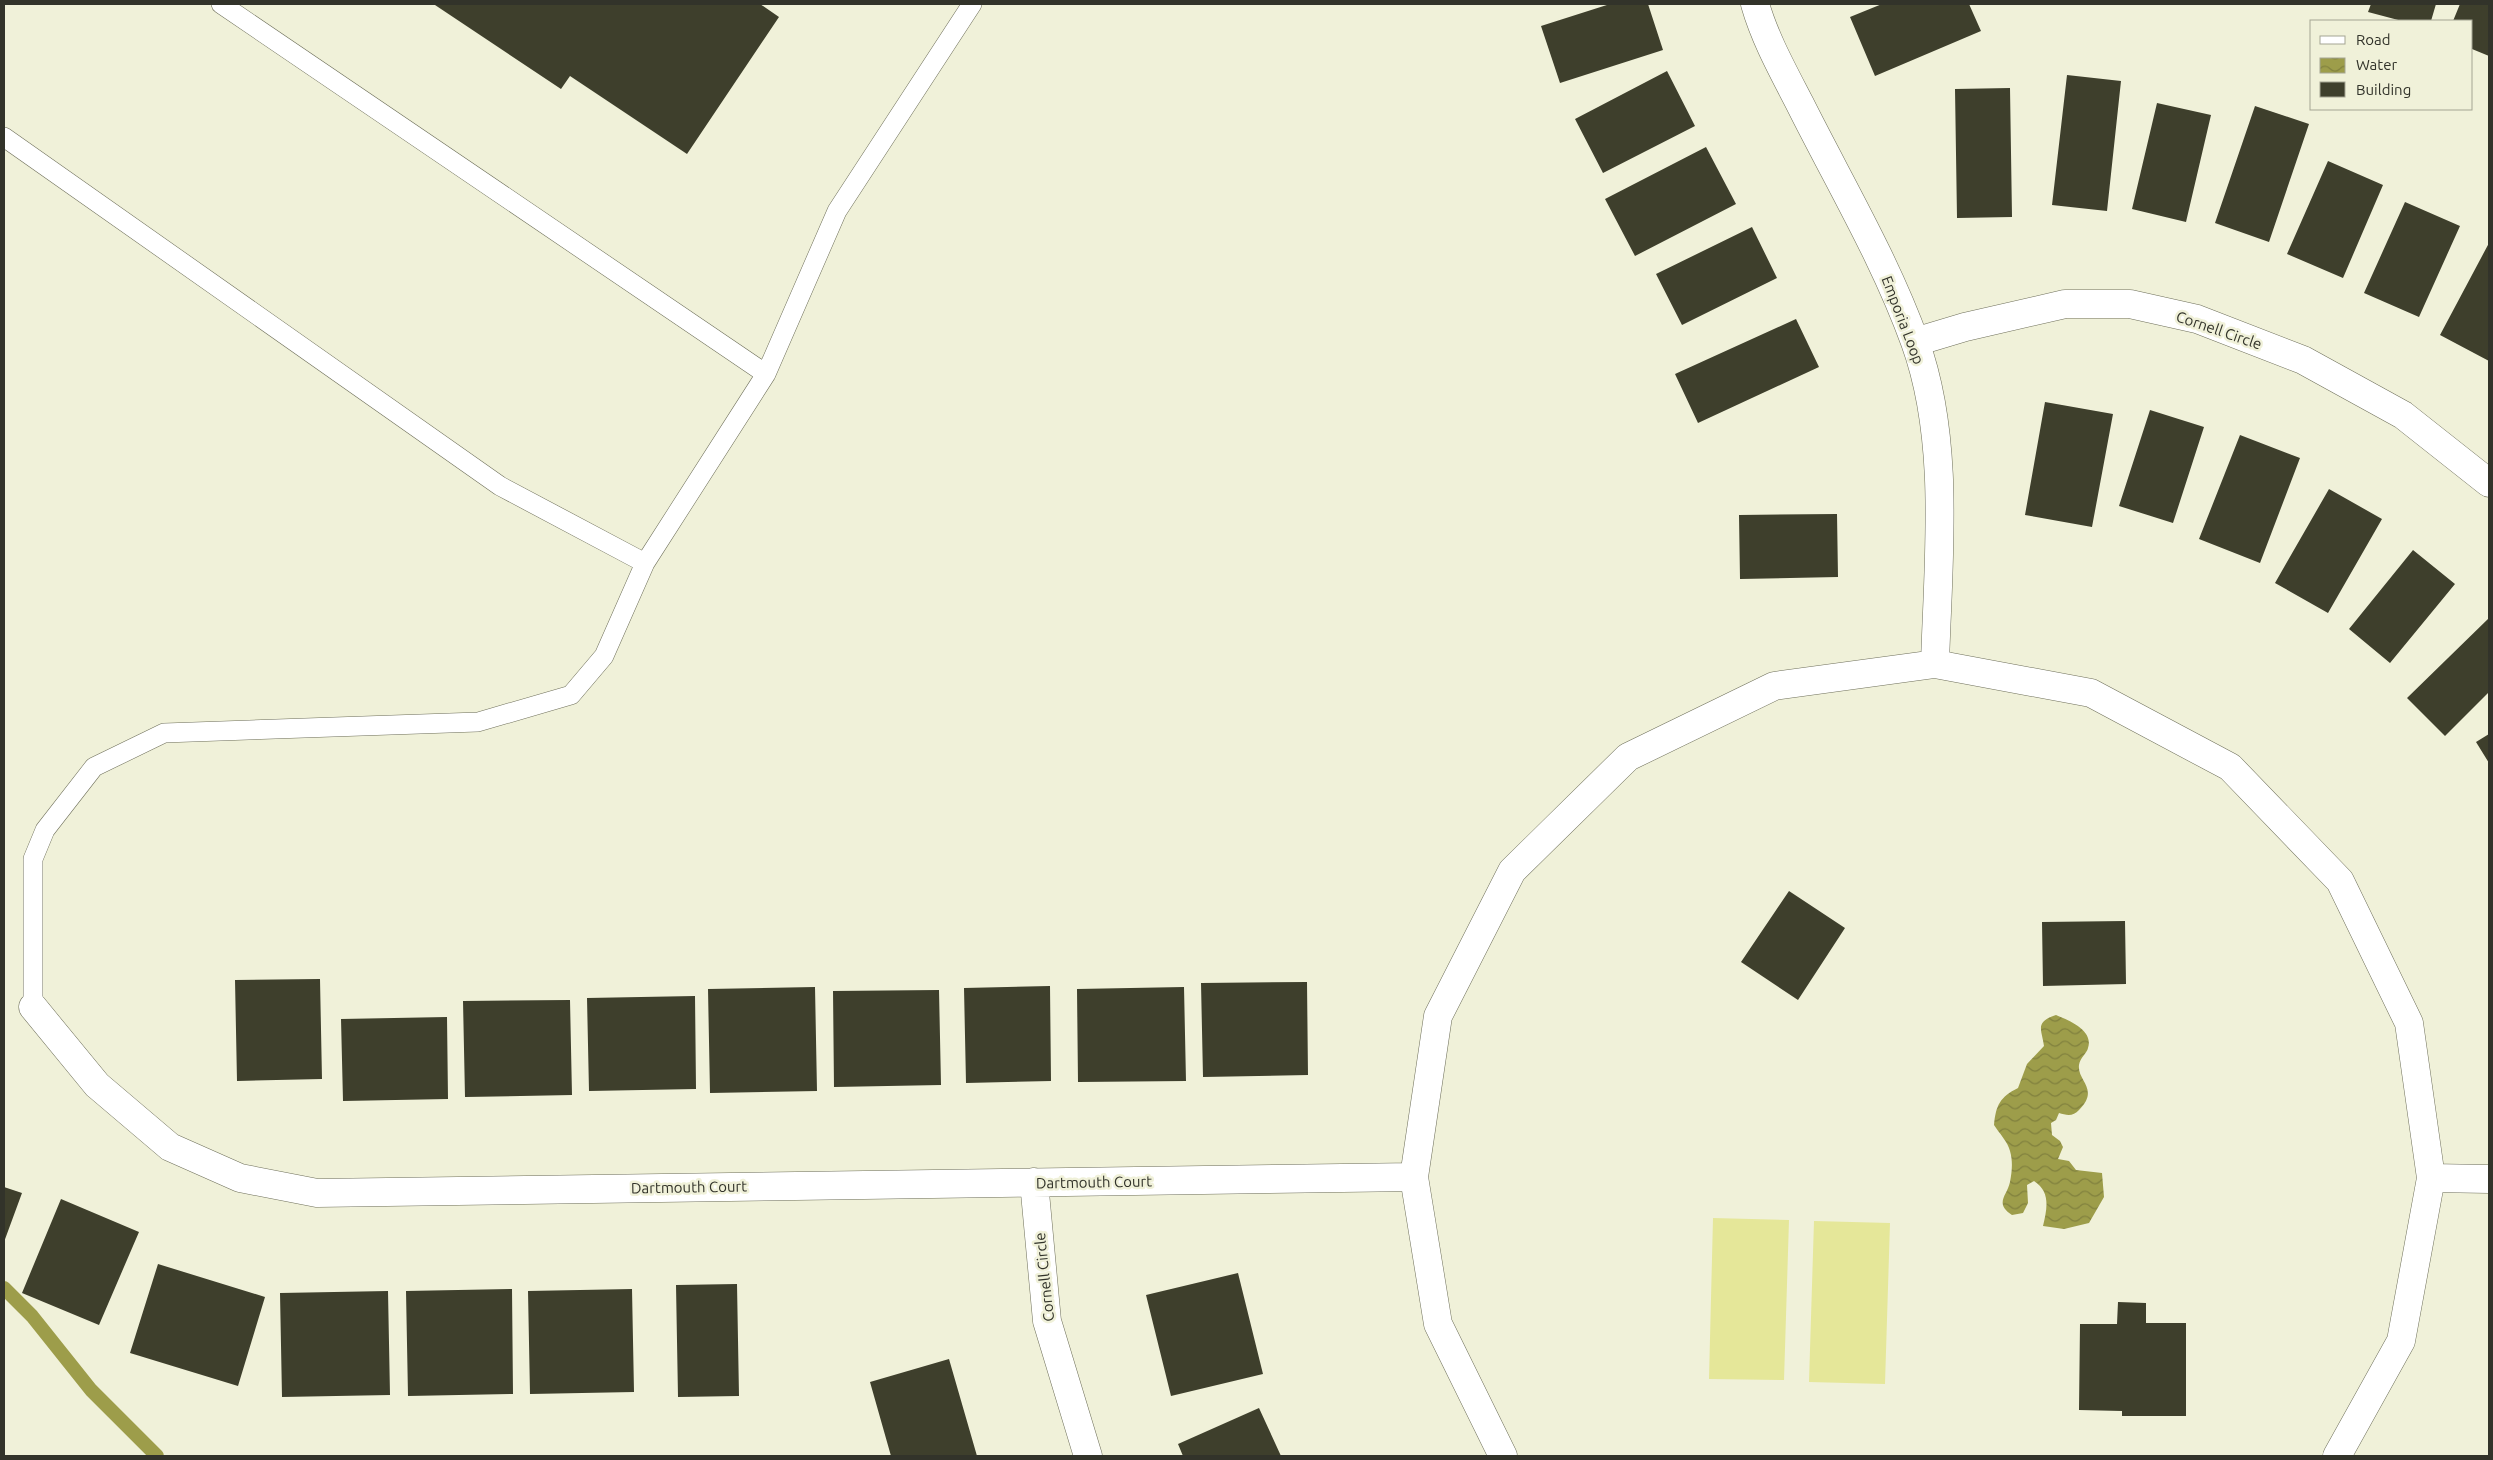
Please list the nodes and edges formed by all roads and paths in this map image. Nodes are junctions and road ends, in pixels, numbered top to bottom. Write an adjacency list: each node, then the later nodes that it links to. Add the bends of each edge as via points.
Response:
1 (222, 4): 6 (lane)
2 (972, 4): 6 (lane, via 837,211)
3 (1755, 4): 5 (street, Emporia Loop, via 1772,49 1865,230)
4 (4, 137): 8 (lane, via 500,486)
5 (1915, 342): 7 (street, Cornell Circle, via 2065,304 2130,304 2197,318 2303,360 2404,415); 9 (street, Emporia Loop, via 1932,416 1939,500)
6 (766, 374): 8 (lane)
7 (2489, 483)
8 (645, 563): 10 (lane, via 604,656 571,694 478,722 164,733 94,767 45,830 33,859)
9 (1935, 664): 11 (street, via 1774,686 1628,757 1512,871 1438,1016); 12 (street, via 2091,693 2230,767 2306,845 2340,881 2409,1023)
10 (33, 1007): 14 (street, Dartmouth Court, via 97,1085 170,1147 240,1178 317,1193)
11 (1414, 1177): 14 (street, Dartmouth Court); 16 (street, via 1438,1324)
12 (2431, 1178): 13 (street); 17 (street, via 2402,1341)
13 (2489, 1179)
14 (1034, 1182): 15 (street, Cornell Circle, via 1047,1321)
15 (1088, 1456)
16 (1503, 1456)
17 (2337, 1456)

